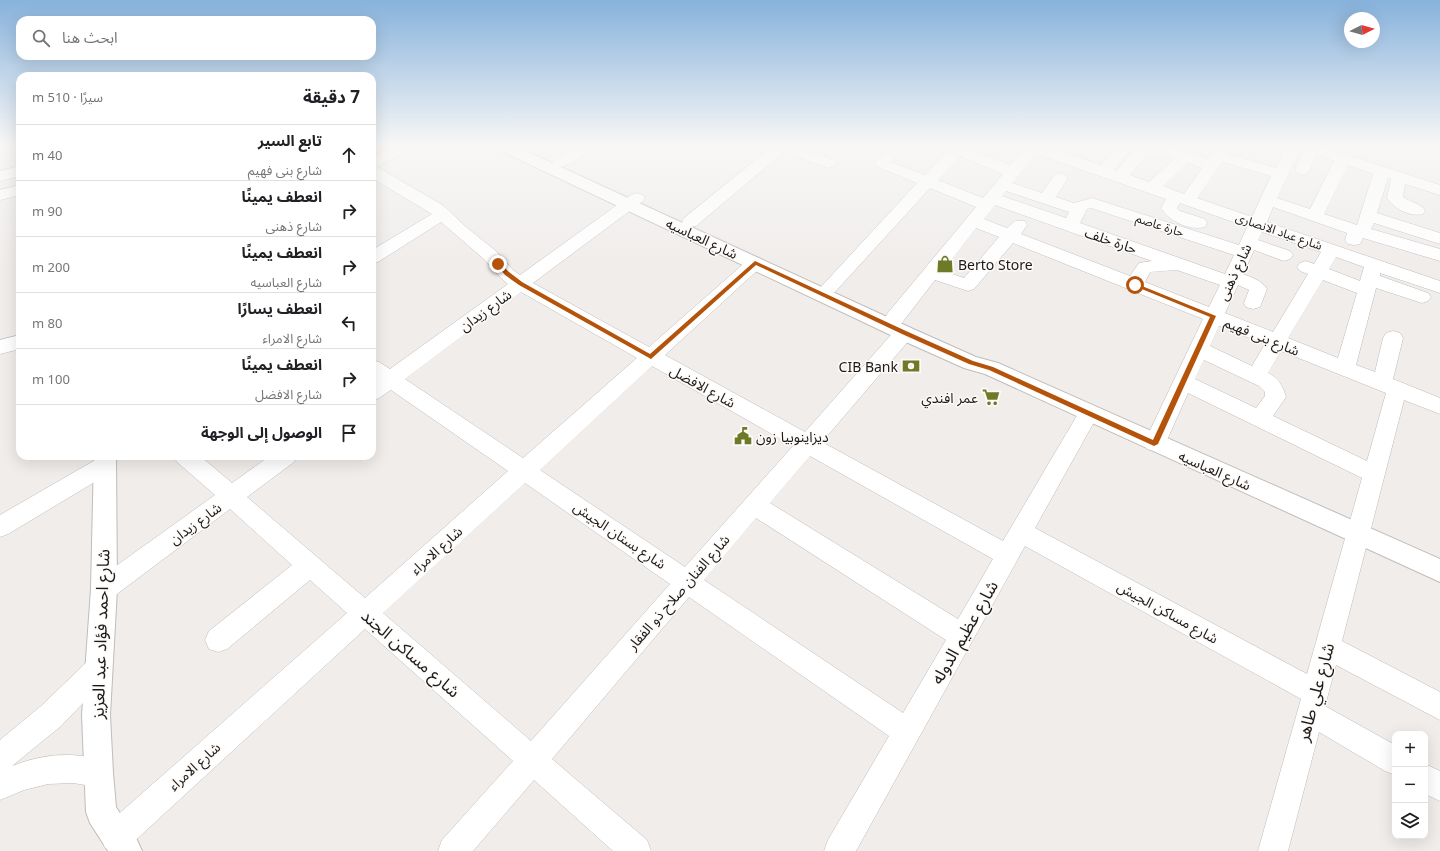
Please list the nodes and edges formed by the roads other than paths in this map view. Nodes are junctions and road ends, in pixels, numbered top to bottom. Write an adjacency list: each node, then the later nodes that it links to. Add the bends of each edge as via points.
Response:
1 (396, 185): 31 (street, شارع الافضل)
2 (595, 185): 27 (main road, شارع العباسيه)
3 (602, 185): 27 (main road, شارع العباسيه)
4 (735, 185): 35 (street)
5 (925, 185): 58 (street)
6 (941, 185): 23 (street)
7 (1002, 185): 23 (street, شارع الفنان صلاح ذو الفقار)
8 (1056, 185): 25 (street)
9 (1116, 185): 21 (street)
10 (1124, 185): 21 (street)
11 (1155, 185): 18 (street)
12 (1193, 185): 24 (street)
13 (1275, 185): 26 (street, شارع ذهنى)
14 (1330, 185): 33 (street)
15 (1378, 185): 32 (street)
16 (1397, 185): 29 (street, via 1395,198 1405,206)
17 (1425, 185): 19 (street)
18 (1152, 188): 21 (street); 24 (street)
19 (1440, 190)
20 (16, 191): 22 (street)
21 (1121, 191): 28 (street, حارة عاصم, via 1080,206); 37 (street, حارة عاصم)
22 (0, 195)
23 (993, 196): 25 (street); 30 (street, حارة خلف); 34 (street, شارع الفنان صلاح ذو الفقار)
24 (1182, 198): 40 (street, via 1169,208 1173,214)
25 (1046, 200): 28 (street)
26 (1268, 200): 33 (street); 40 (street, شارع ذهنى)
27 (633, 201): 35 (main road, شارع العباسيه); 49 (main road, شارع العباسيه); 55 (street, شارع زيدان)
28 (1078, 210): 36 (street)
29 (1417, 210)
30 (1030, 211): 36 (street, حارة خلف); 39 (street)
31 (443, 214): 45 (street); 55 (street, شارع الافضل)
32 (1368, 215): 38 (street, via 1364,228); 41 (street)
33 (1314, 216): 38 (street)
34 (973, 221): 39 (street, شارع بنى فهيم); 52 (street, شارع الفنان صلاح ذو الفقار)
35 (690, 222): 58 (main road, شارع العباسيه)
36 (1070, 226): 42 (street, حارة خلف)
37 (1166, 227): 40 (street, حارة عاصم); 46 (street)
38 (1358, 231): 47 (street); 48 (street)
39 (1010, 235): 42 (street, شارع بنى فهيم); 52 (street, via 968,285)
40 (1249, 239): 43 (street, شارع عباد الانصارى); 44 (street); 54 (street, شارع ذهنى)
41 (1440, 239)
42 (1092, 250): 46 (street, حارة خلف); 56 (street, شارع بنى فهيم)
43 (1332, 250): 47 (street, شارع عباد الانصارى); 51 (street)
44 (1284, 255)
45 (376, 256)
46 (1156, 256): 50 (street, حارة خلف)
47 (1350, 256): 53 (street, شارع عباد الانصارى)
48 (1437, 262)
49 (755, 263): 62 (main road, شارع العباسيه); 68 (street, شارع الامراء)
50 (1182, 265): 54 (street, حارة خلف); 56 (street, via 1145,267)
51 (1312, 270): 53 (street); 64 (street)
52 (931, 273): 62 (street, شارع الفنان صلاح ذو الفقار)
53 (1371, 278): 57 (street, شارع عباد الانصارى); 59 (street); 69 (street)
54 (1231, 279): 60 (street, حارة خلف, via 1256,286 1258,289); 61 (street, شارع ذهنى)
55 (520, 284): 68 (street, شارع الافضل); 70 (street, شارع زيدان)
56 (1135, 285): 61 (street, شارع بنى فهيم)
57 (1440, 287)
58 (828, 288): 62 (main road, شارع العباسيه)
59 (1422, 297)
60 (1253, 303)
61 (1214, 316): 64 (street, شارع بنى فهيم); 67 (street, شارع ذهنى)
62 (899, 326): 76 (main road, شارع العباسيه, via 971,363 991,368); 78 (street, شارع الفنان صلاح ذو الفقار)
63 (1393, 338): 74 (street, شارع علي طاهر)
64 (1278, 342): 69 (street, شارع بنى فهيم); 71 (street)
65 (16, 343): 66 (street)
66 (0, 347)
67 (1198, 350): 71 (street); 72 (street, شارع ذهنى)
68 (651, 357): 78 (street, شارع الافضل); 83 (street, شارع الامراء)
69 (1345, 369): 74 (street, شارع بنى فهيم)
70 (381, 373): 73 (street, شارع زيدان); 83 (street, شارع بستان الجيش)
71 (1256, 375): 77 (street, via 1274,389 1276,396)
72 (1183, 382): 77 (street); 79 (street, شارع ذهنى)
73 (376, 384)
74 (1390, 386): 75 (street, شارع بنى فهيم); 84 (street, شارع علي طاهر)
75 (1440, 406)
76 (1089, 413): 79 (main road, شارع العباسيه); 88 (street, شارع عظيم الدوله)
77 (1259, 419): 84 (street)
78 (807, 444): 86 (street, شارع الفنان صلاح ذو الفقار); 90 (street, شارع الافضل)
79 (1154, 444): 89 (main road, شارع العباسيه)
80 (190, 460): 85 (street, شارع مساكن الجند)
81 (280, 460): 85 (street, شارع زيدان)
82 (105, 461): 87 (street); 94 (main road, شارع احمد فؤاد عبد العزيز)
83 (524, 470): 93 (street, شارع بستان الجيش); 95 (street, شارع الامراء)
84 (1374, 474): 89 (street, شارع علي طاهر)
85 (231, 496): 91 (street, شارع مساكن الجند); 94 (street, شارع زيدان)
86 (754, 505): 93 (street, شارع الفنان صلاح ذو الفقار); 96 (street)
87 (0, 527)
88 (1021, 532): 90 (street, شارع عظيم الدوله); 100 (street, شارع مساكن الجيش)
89 (1358, 534): 92 (main road, شارع العباسيه); 98 (street, شارع علي طاهر)
90 (1008, 556): 96 (street, شارع عظيم الدوله)
91 (310, 565): 95 (street, شارع مساكن الجند); 97 (street)
92 (1440, 571)
93 (687, 582): 102 (street, شارع بستان الجيش); 105 (street, شارع الفنان صلاح ذو الفقار)
94 (104, 589): 99 (main road, شارع احمد فؤاد عبد العزيز)
95 (365, 613): 105 (street, شارع مساكن الجند); 110 (street, شارع الامراء)
96 (962, 636): 102 (street, شارع عظيم الدوله)
97 (218, 640)
98 (1328, 647): 100 (street, شارع علي طاهر); 101 (street)
99 (99, 668): 103 (street, via 51,716); 106 (main road, شارع احمد فؤاد عبد العزيز, via 96,715)
100 (1313, 702): 104 (street, شارع مساكن الجيش); 114 (street, شارع علي طاهر)
101 (1440, 707)
102 (907, 732): 113 (street, شارع عظيم الدوله)
103 (0, 758)
104 (1392, 759)
105 (532, 760): 111 (street, شارع الفنان صلاح ذو الفقار); 112 (street, شارع مساكن الجند)
106 (98, 773): 108 (street, via 62,768 21,777); 110 (main road, شارع احمد فؤاد عبد العزيز)
107 (1428, 780): 109 (street)
108 (0, 786)
109 (1440, 786)
110 (114, 833)
111 (453, 851)
112 (636, 851)
113 (839, 851)
114 (1273, 851)

